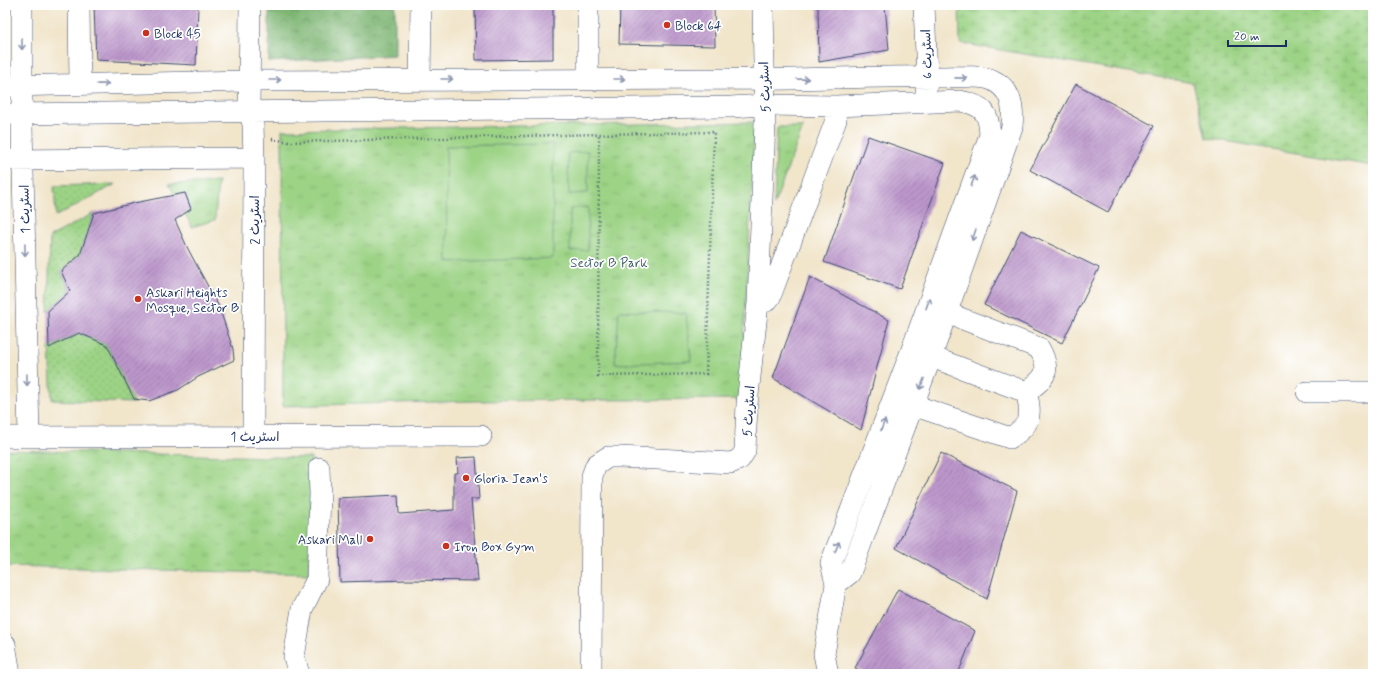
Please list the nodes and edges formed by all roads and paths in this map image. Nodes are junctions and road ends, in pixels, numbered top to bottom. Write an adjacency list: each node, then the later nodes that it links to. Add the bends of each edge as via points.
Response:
1 (22, 5): 14 (street, اسٹریٹ 1, one-way to 14)
2 (79, 5): 13 (street)
3 (250, 5): 12 (street, اسٹریٹ 2)
4 (421, 5): 10 (street)
5 (588, 5): 9 (street)
6 (763, 5): 11 (street, اسٹریٹ 5)
7 (924, 5): 8 (street, اسٹریٹ 6)
8 (928, 77): 11 (street, one-way to 8); 15 (street, one-way to 15, via 992,80); 16 (street, اسٹریٹ 6)
9 (588, 79): 10 (street, one-way to 9); 11 (street, one-way to 11)
10 (420, 80): 12 (street, one-way to 10)
11 (764, 80): 17 (street, اسٹریٹ 5)
12 (249, 81): 13 (street, one-way to 12); 20 (street, اسٹریٹ 2)
13 (80, 84): 14 (street)
14 (13, 86): 21 (street, اسٹریٹ 1)
15 (1008, 95): 19 (street); 27 (street, one-way to 27, via 1013,110 1012,127)
16 (925, 103): 18 (street); 19 (street, via 960,101 972,103)
17 (765, 105): 18 (street); 20 (street); 26 (street, اسٹریٹ 5)
18 (836, 106): 26 (street, via 836,120 770,297 767,301)
19 (983, 110): 28 (street, one-way to 19, via 990,135 990,126)
20 (249, 111): 21 (street); 24 (street, اسٹریٹ 2, via 253,124)
21 (13, 113): 25 (street, اسٹریٹ 1)
22 (599, 134): 22 (path, via 714,132 706,374 598,376); 23 (path, via 289,142)
23 (270, 138)
24 (254, 158): 25 (street); 36 (street, اسٹریٹ 2)
25 (14, 160): 35 (street, اسٹریٹ 1, one-way to 35)
26 (758, 303): 43 (street, اسٹریٹ 5, via 747,404 745,451 740,459 731,463 620,457 608,458 596,465 592,476)
27 (948, 313): 29 (street); 30 (street, via 1038,348 1046,360 1046,373 1038,384)
28 (912, 349): 29 (street); 39 (street, one-way to 28, via 831,563)
29 (931, 358): 30 (street); 33 (street, one-way to 33)
30 (1026, 392): 33 (street, via 1030,405 1028,421 1021,431 1010,438)
31 (1307, 392): 32 (street)
32 (1373, 392)
33 (914, 405): 39 (street, via 850,573)
34 (5, 436): 35 (street, اسٹریٹ 1)
35 (28, 436): 36 (street, اسٹریٹ 1)
36 (253, 436): 37 (street, اسٹریٹ 1)
37 (481, 436)
38 (319, 468): 42 (street, via 317,579 302,609 294,657)
39 (836, 584): 44 (street, via 824,654)
40 (5, 644): 41 (street)
41 (10, 674)
42 (299, 674)
43 (592, 674)
44 (828, 674)

